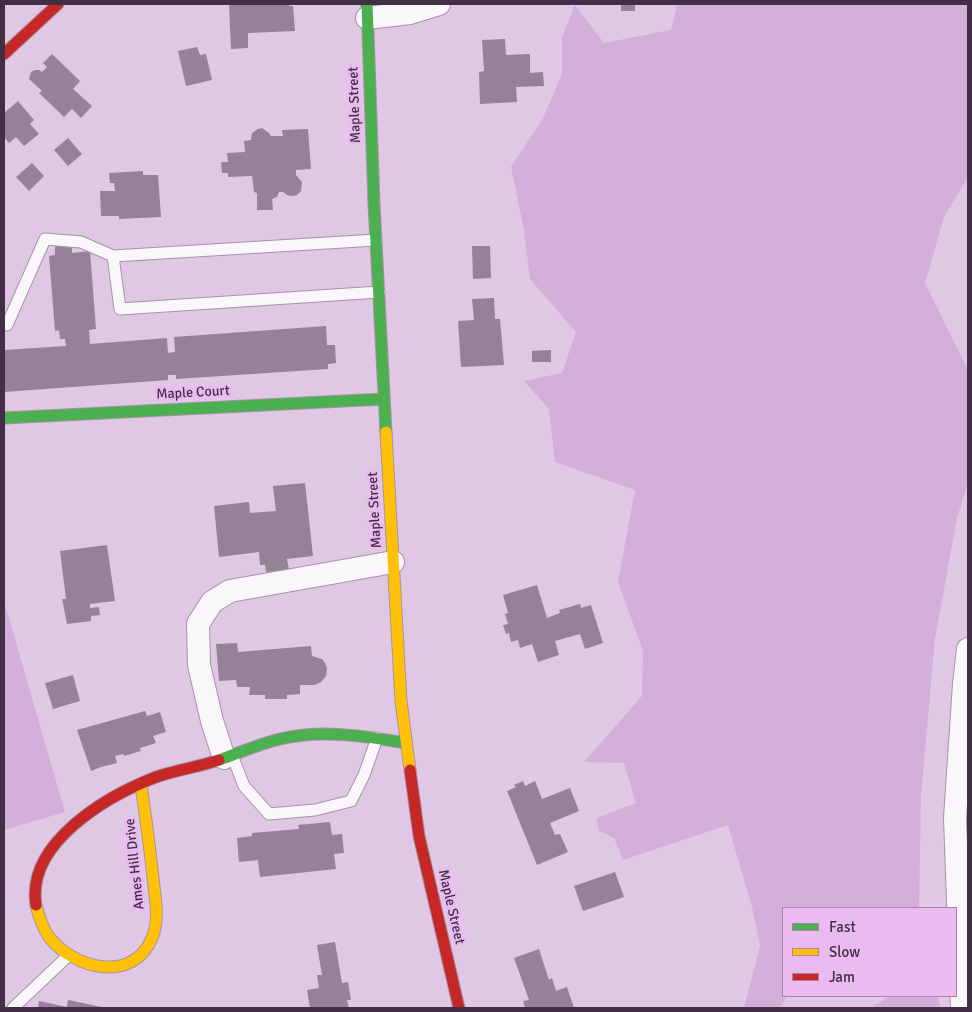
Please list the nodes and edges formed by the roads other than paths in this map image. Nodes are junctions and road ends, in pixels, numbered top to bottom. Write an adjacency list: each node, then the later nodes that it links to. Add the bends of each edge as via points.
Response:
1 (58, 4): 4 (street)
2 (439, 4): 3 (street, via 410,13)
3 (367, 11): 5 (street, Maple Street)
4 (4, 54)
5 (376, 240): 6 (lane); 7 (street, Maple Street)
6 (113, 256): 7 (lane, via 120,309); 8 (lane, via 81,242 45,238)
7 (379, 292): 9 (street, Maple Street)
8 (7, 325)
9 (384, 398): 10 (street, Maple Court); 11 (street, Maple Street)
10 (4, 418)
11 (393, 562): 14 (street, Maple Street, via 400,701); 15 (street, via 230,591 212,602 198,624 199,665 212,720)
12 (968, 649): 20 (street, via 955,818)
13 (377, 738): 14 (street, Ames Hill Drive); 15 (street, Ames Hill Drive, via 340,734 287,737); 15 (lane, via 351,801 315,810 269,814 244,786)
14 (406, 743): 19 (street, Maple Street, via 419,836)
15 (228, 756): 16 (street, Ames Hill Drive)
16 (141, 784): 17 (street, Ames Hill Drive, via 103,804 66,832 48,853 38,874 35,898 40,921 52,940); 17 (street, Ames Hill Drive, via 156,900 155,923 148,948 140,957 120,967 94,966)
17 (69, 955): 18 (lane)
18 (13, 1008)
19 (459, 1008)
20 (962, 1008)

